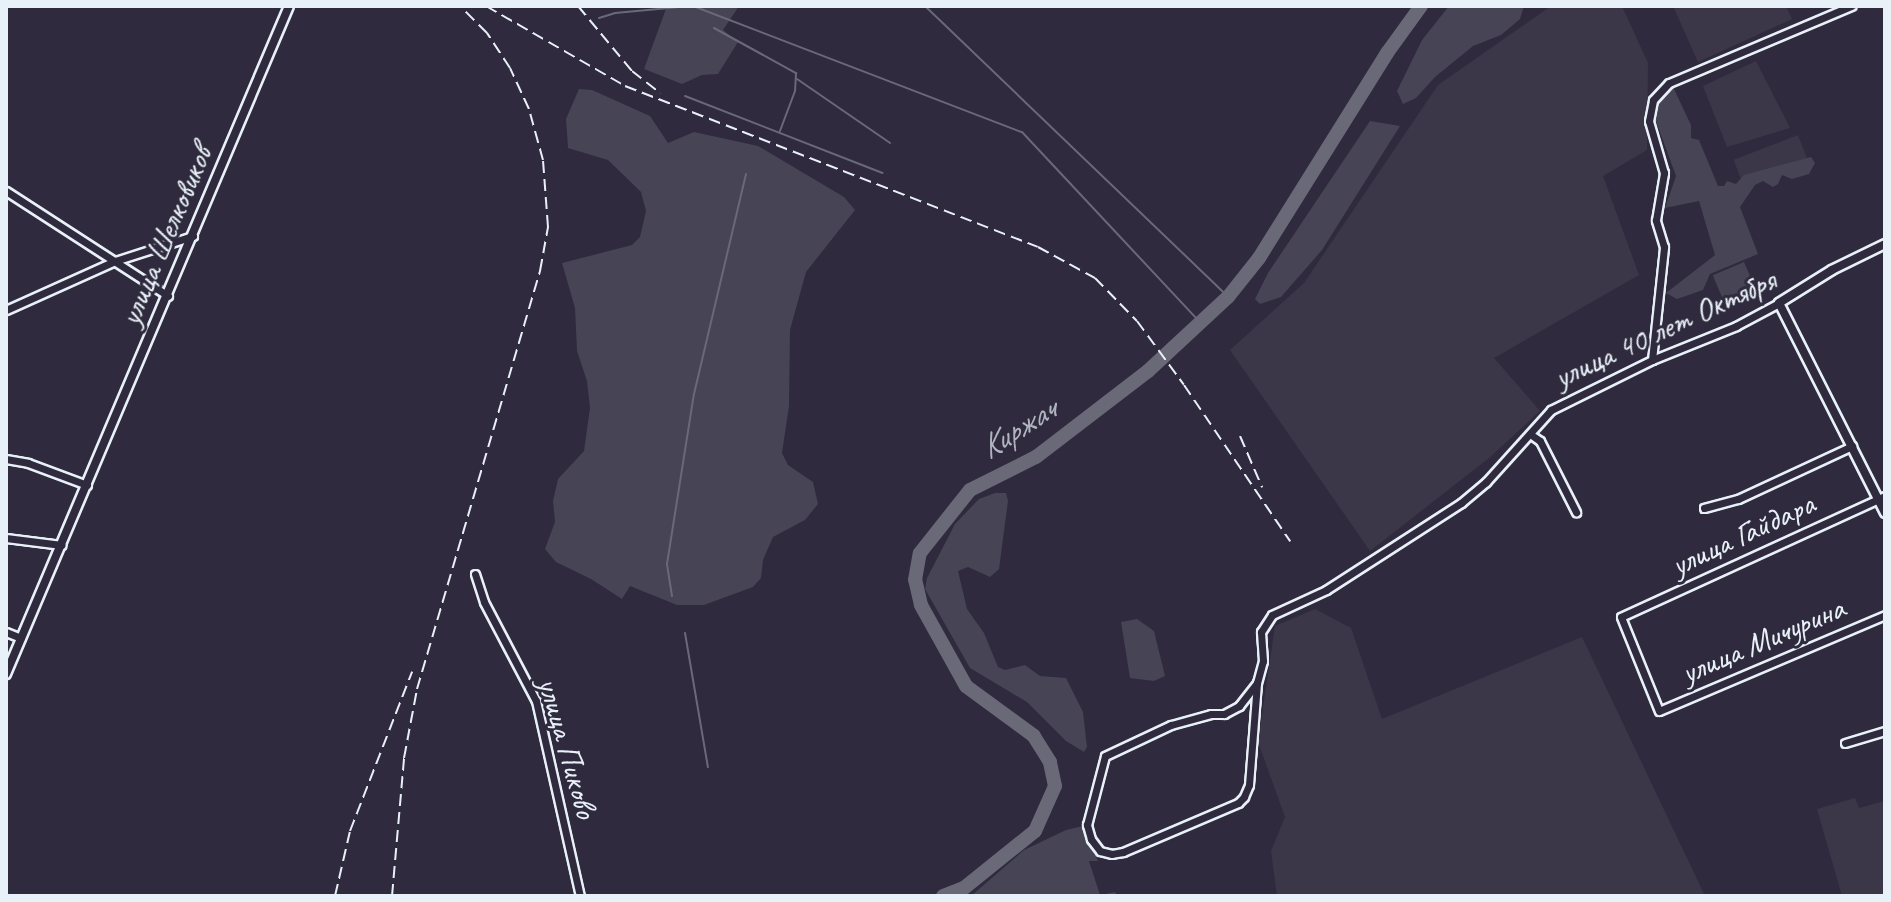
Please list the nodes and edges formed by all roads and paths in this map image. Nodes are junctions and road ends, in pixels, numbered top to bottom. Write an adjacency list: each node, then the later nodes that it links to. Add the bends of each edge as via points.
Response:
1 (289, 6): 4 (street, улица Шелковиков)
2 (1851, 6): 10 (street, via 1669,83 1653,100 1649,121 1664,173 1656,220 1664,247)
3 (6, 191): 6 (street)
4 (194, 236): 6 (street); 7 (street, улица Шелковиков)
5 (1885, 244): 8 (street, улица 40 лет Октября)
6 (115, 261): 7 (street); 9 (street)
7 (168, 296): 14 (street, улица Шелковиков)
8 (1779, 303): 10 (street, улица 40 лет Октября); 12 (street)
9 (6, 310)
10 (1652, 360): 11 (street, улица 40 лет Октября, via 1551,410)
11 (1530, 434): 17 (street, via 1540,441); 26 (street, улица 40 лет Октября, via 1461,503 1326,590 1264,622)
12 (1852, 446): 15 (street); 16 (street, via 1738,499)
13 (6, 459): 14 (street)
14 (87, 485): 20 (street, улица Шелковиков)
15 (1882, 497): 18 (street); 27 (street, улица Гайдара, via 1621,617)
16 (1704, 508)
17 (1576, 512)
18 (1885, 513)
19 (6, 538): 20 (street)
20 (62, 545): 24 (street, улица Шелковиков)
21 (475, 574): 30 (street, улица Пиково, via 484,602 536,701)
22 (1885, 615): 27 (street, улица Мичурина)
23 (6, 632): 24 (street)
24 (21, 638): 25 (street, улица Шелковиков)
25 (6, 674)
26 (1257, 683): 26 (street, via 1244,797 1112,854 1100,851 1087,825 1105,756 1171,725 1231,712)
27 (1659, 711)
28 (1885, 731): 29 (street)
29 (1845, 743)
30 (580, 896)

